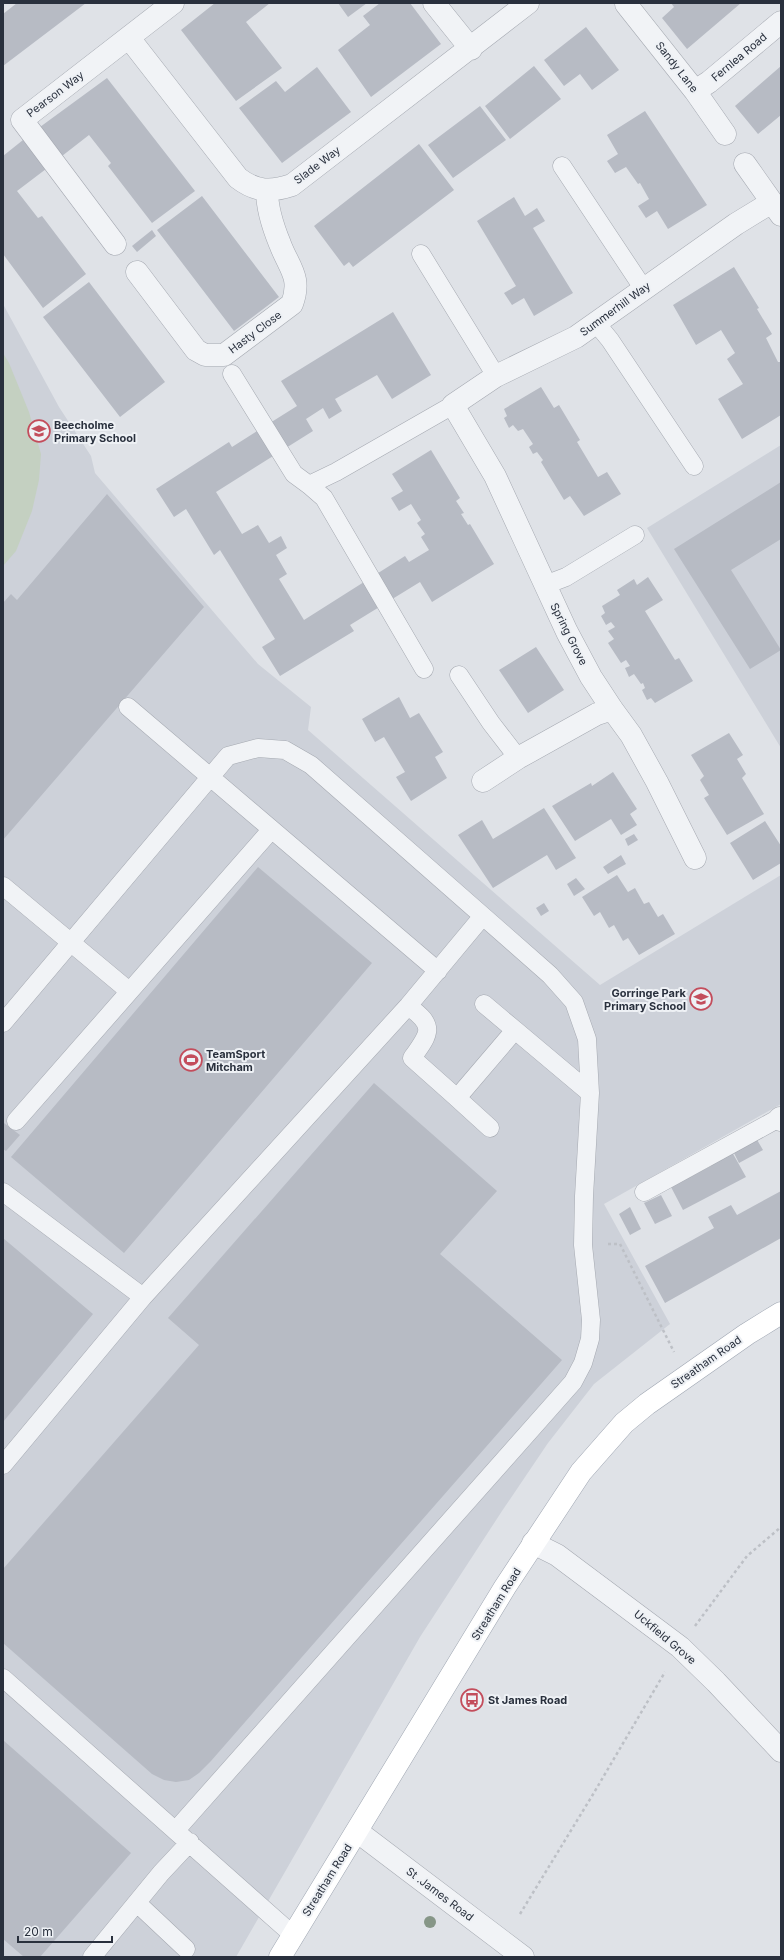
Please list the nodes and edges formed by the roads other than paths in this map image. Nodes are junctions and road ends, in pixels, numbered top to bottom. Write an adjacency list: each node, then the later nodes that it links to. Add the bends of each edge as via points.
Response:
1 (173, 3): 6 (street, Pearson Way)
2 (434, 3): 7 (street)
3 (528, 3): 7 (street, Slade Way)
4 (626, 4): 8 (street, Sandy Lane)
5 (781, 22): 8 (street, Fernlea Road)
6 (129, 38): 12 (street, via 238,178 255,188); 14 (street, Pearson Way, via 22,120)
7 (471, 49): 12 (street, Slade Way, via 292,185)
8 (695, 91): 9 (street, Sandy Lane)
9 (725, 134)
10 (745, 164): 13 (street)
11 (562, 166): 17 (lane)
12 (267, 191): 16 (street, Hasty Close, via 267,205 280,244 292,268 296,293 292,304 224,355 205,355 196,350)
13 (777, 209): 17 (street, Summerhill Way, via 736,224)
14 (115, 244)
15 (421, 254): 20 (lane)
16 (137, 272)
17 (643, 288): 18 (street, Summerhill Way)
18 (596, 323): 20 (street, Summerhill Way, via 556,348); 22 (lane)
19 (232, 374): 23 (lane, via 294,474)
20 (496, 376): 21 (street, Summerhill Way)
21 (453, 405): 23 (lane); 25 (street, Spring Grove, via 495,476)
22 (694, 466)
23 (309, 485): 26 (lane, via 324,498)
24 (636, 535): 25 (lane, via 566,577)
25 (545, 584): 29 (street, Spring Grove, via 591,677)
26 (424, 669)
27 (459, 675): 30 (lane)
28 (128, 706): 31 (lane)
29 (612, 710): 30 (street, via 597,714); 34 (street, Spring Grove, via 631,735)
30 (518, 758): 32 (street)
31 (210, 778): 33 (lane); 36 (lane, via 228,756 258,748 285,750 311,765); 37 (lane)
32 (483, 781)
33 (271, 830): 38 (lane); 39 (lane)
34 (695, 858)
35 (3, 886): 37 (lane)
36 (482, 917): 38 (lane); 44 (lane, via 550,975 574,1002 587,1038)
37 (72, 943): 39 (lane); 42 (lane)
38 (438, 971): 41 (lane)
39 (129, 990): 47 (lane)
40 (484, 1004): 43 (lane)
41 (408, 1006): 45 (lane, via 426,1020 427,1026 425,1039 412,1058); 51 (lane)
42 (3, 1023)
43 (515, 1030): 44 (lane); 45 (lane)
44 (590, 1093): 57 (lane, via 583,1245 591,1320 590,1339 574,1382)
45 (457, 1098): 48 (lane)
46 (781, 1118): 50 (lane)
47 (16, 1121)
48 (490, 1128)
49 (3, 1192): 51 (lane)
50 (644, 1192)
51 (143, 1297): 53 (lane)
52 (781, 1313): 54 (main road, Streatham Road, via 686,1376 624,1424 581,1472)
53 (3, 1465)
54 (533, 1543): 56 (street, Uckfield Grove, via 557,1555 680,1647); 58 (main road, Streatham Road)
55 (3, 1678): 57 (lane)
56 (781, 1751)
57 (176, 1830): 59 (lane)
58 (358, 1832): 61 (main road, Streatham Road); 65 (street, St .James Road)
59 (190, 1842): 60 (lane); 61 (lane)
60 (137, 1903): 62 (lane); 63 (lane)
61 (293, 1935): 64 (main road, Streatham Road)
62 (186, 1949)
63 (92, 1957)
64 (280, 1957)
65 (523, 1957)

